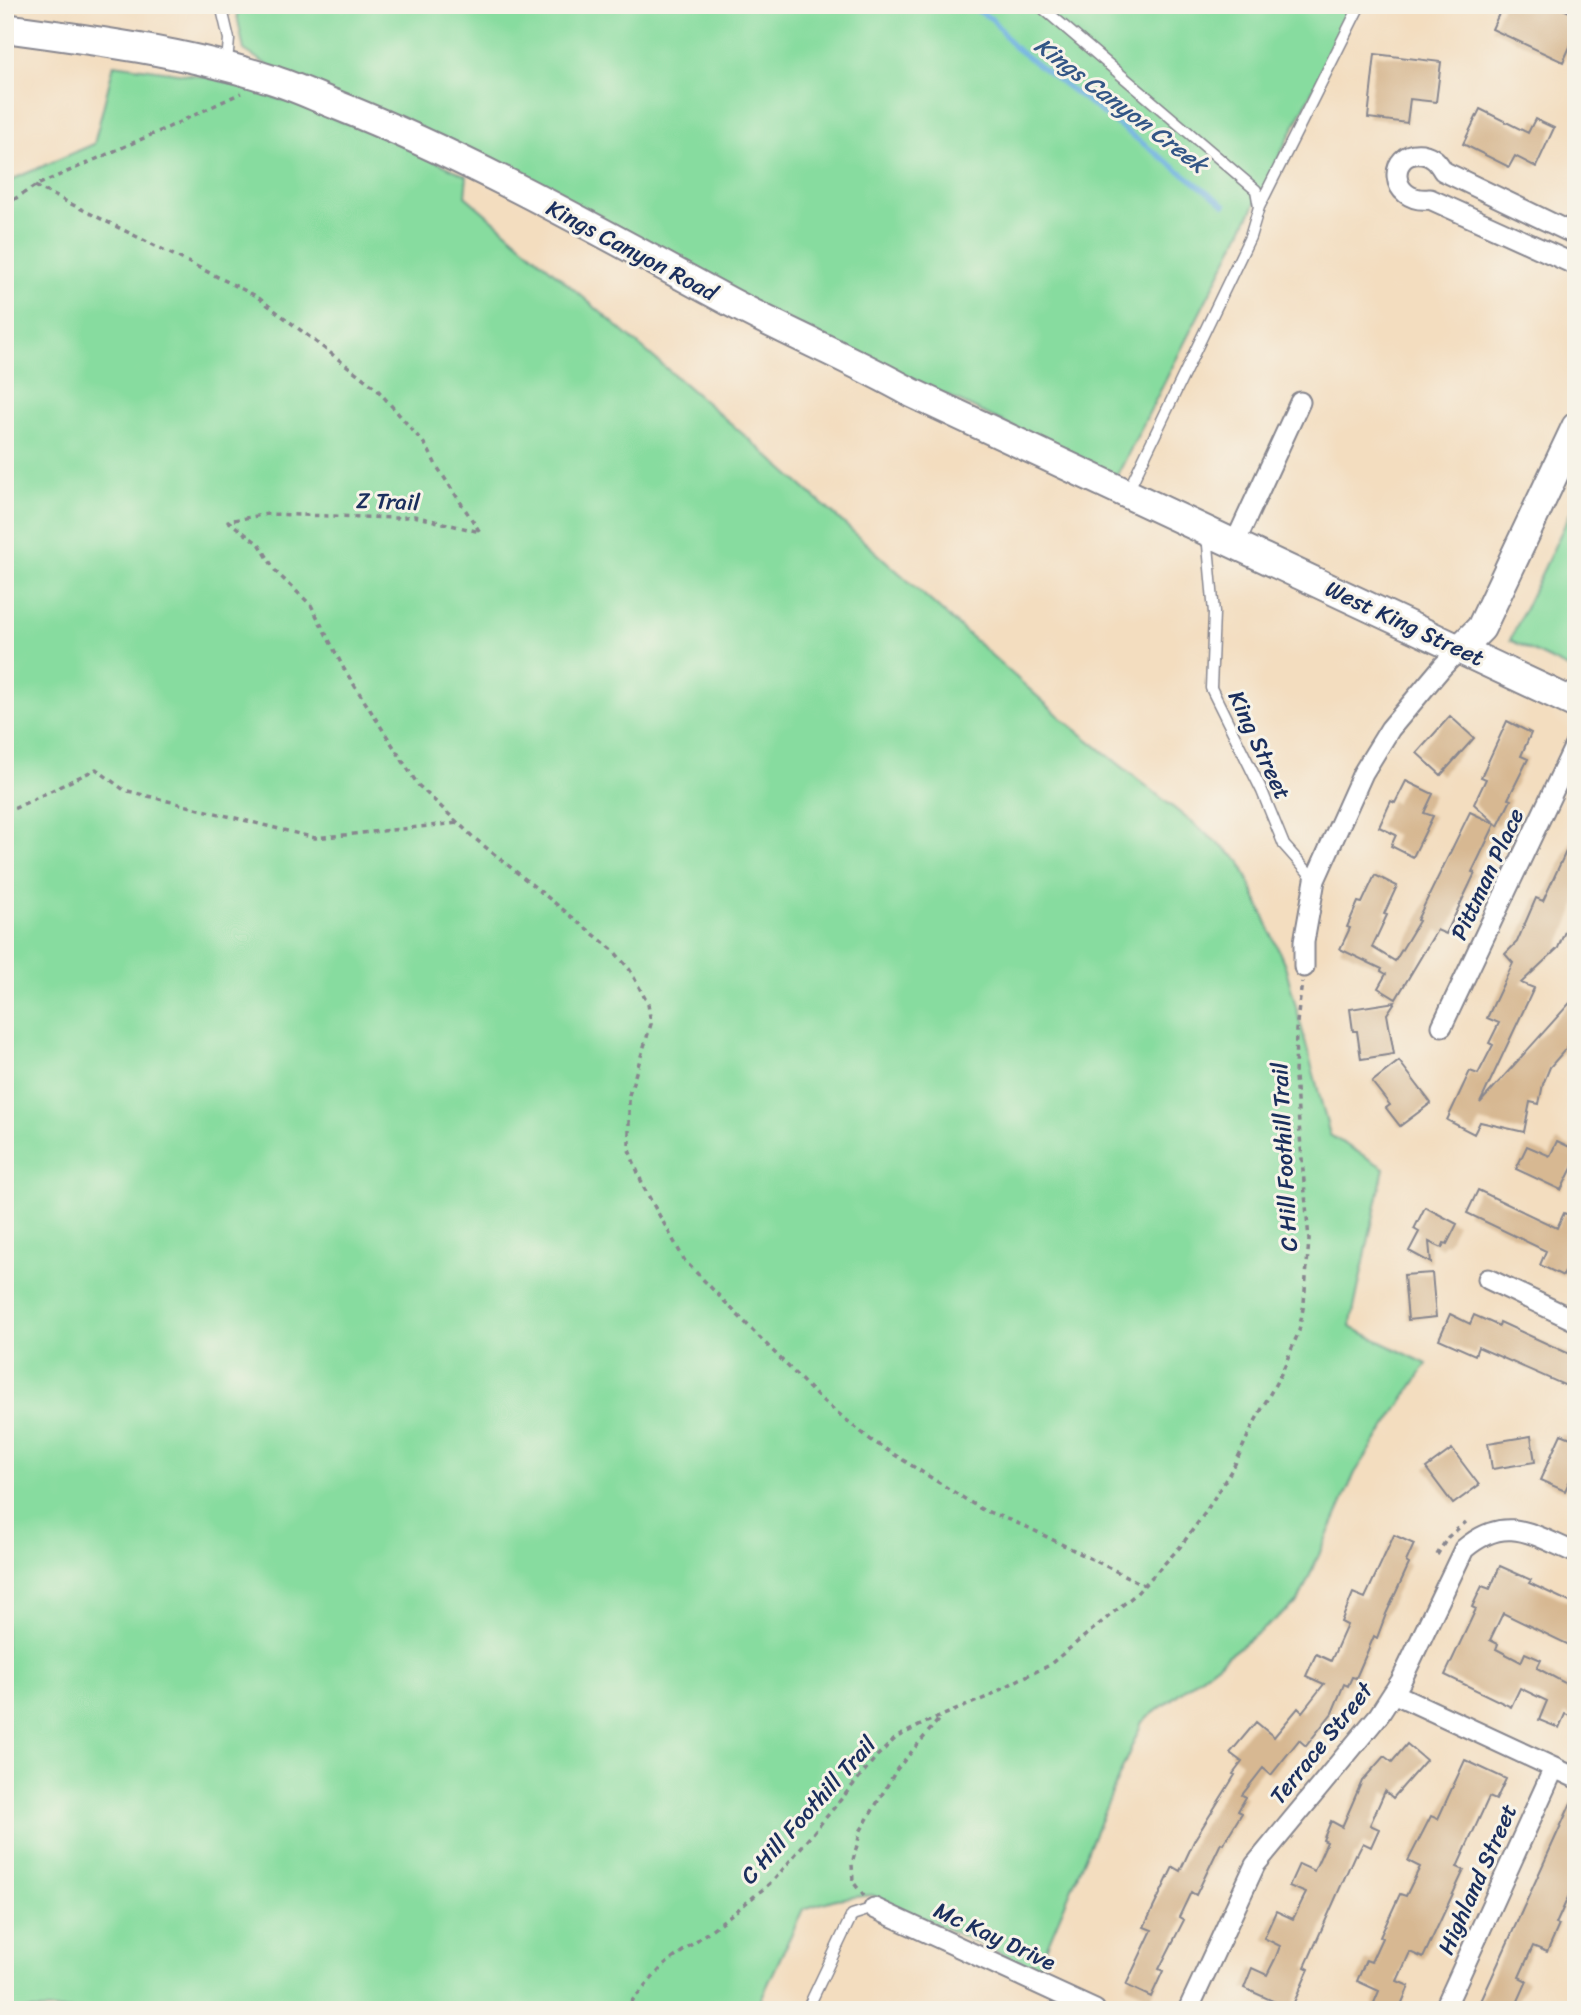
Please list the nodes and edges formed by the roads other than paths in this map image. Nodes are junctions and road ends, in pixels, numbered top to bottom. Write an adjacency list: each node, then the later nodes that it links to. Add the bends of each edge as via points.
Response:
1 (222, 5): 5 (lane, via 229,39)
2 (1039, 5): 6 (lane, via 1255,190)
3 (1360, 5): 6 (lane)
4 (5, 27): 5 (street, Kings Canyon Road)
5 (227, 67): 11 (street, Kings Canyon Road, via 272,79 449,154 771,324)
6 (1258, 207): 11 (lane, via 1250,237)
7 (1576, 235): 8 (street, via 1443,171 1428,155 1408,156 1397,171 1399,187 1411,197 1430,199)
8 (1576, 265)
9 (1300, 402): 13 (street)
10 (1576, 427): 14 (street, via 1481,628)
11 (1126, 495): 12 (street, Kings Canyon Road)
12 (1206, 530): 13 (street, Kings Canyon Road); 17 (lane, King Street, via 1214,613 1211,688 1284,845)
13 (1235, 543): 14 (street, West King Street)
14 (1460, 649): 15 (street, West King Street); 17 (street, via 1390,729 1363,773)
15 (1576, 704)
16 (1576, 743): 19 (street, Pittman Place)
17 (1315, 880): 18 (street)
18 (1304, 967)
19 (1442, 1026)
20 (1488, 1279): 21 (street)
21 (1576, 1321)
22 (1576, 1553): 23 (street, Terrace Street, via 1510,1528 1477,1537 1464,1549)
23 (1393, 1692): 24 (street); 29 (street, Terrace Street, via 1255,1864)
24 (1554, 1768): 25 (street); 30 (street, Highland Street)
25 (1576, 1778)
26 (874, 1908): 27 (lane, via 852,1915); 28 (street, Mc Kay Drive)
27 (807, 2010)
28 (1095, 2010)
29 (1188, 2010)
30 (1444, 2010)

